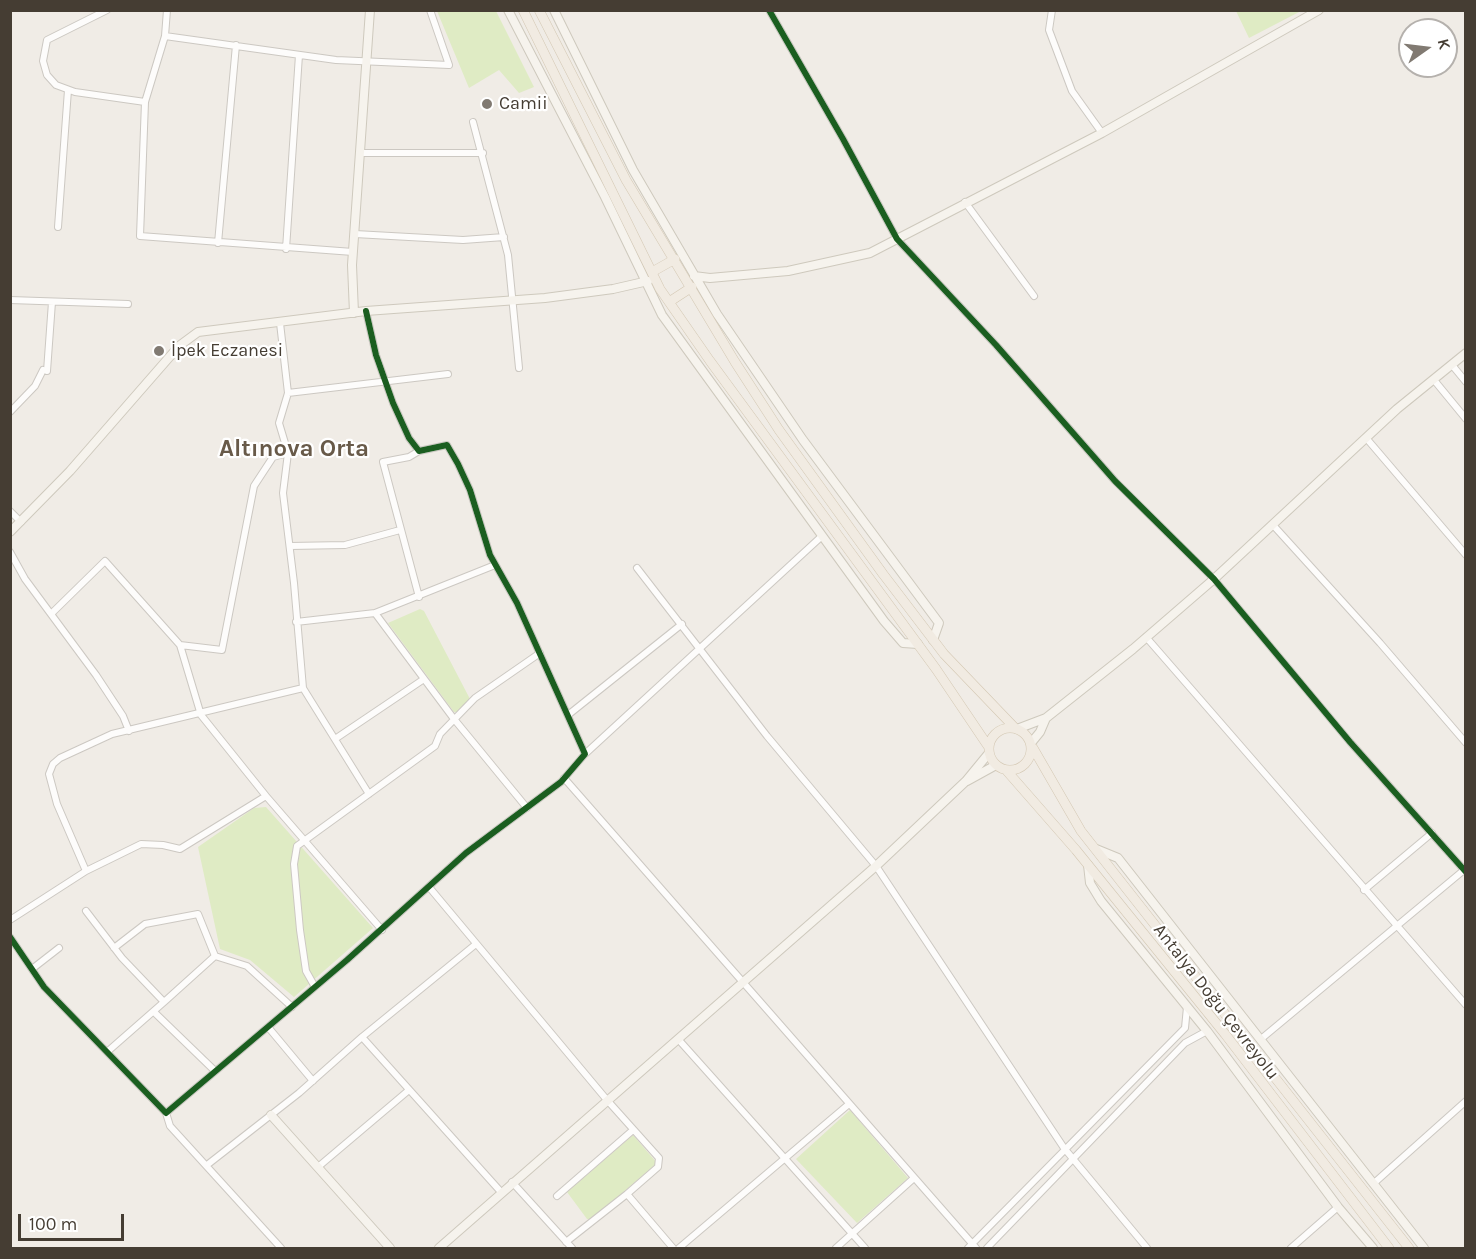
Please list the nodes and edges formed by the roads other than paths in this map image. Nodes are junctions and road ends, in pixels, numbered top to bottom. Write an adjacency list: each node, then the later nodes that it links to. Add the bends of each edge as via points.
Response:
1 (107, 10): 16 (street, via 47,40 47,75)
2 (167, 10): 12 (street)
3 (370, 10): 15 (street)
4 (430, 10): 15 (street, via 449,65)
5 (508, 10): 34 (street)
6 (523, 10): 32 (main road)
7 (539, 10): 30 (main road, via 626,180)
8 (554, 10): 33 (street, via 633,170)
9 (769, 10): 26 (street)
10 (1052, 10): 19 (street, via 1049,30 1072,91)
11 (1319, 10): 19 (street)
12 (165, 36): 13 (street); 17 (street)
13 (236, 45): 14 (street); 27 (street)
14 (298, 55): 15 (street); 28 (street)
15 (367, 62): 20 (street)
16 (68, 90): 17 (street); 23 (street)
17 (145, 102): 27 (street, via 140,236)
18 (473, 122): 21 (street)
19 (1102, 133): 22 (street)
20 (360, 153): 21 (street); 24 (street)
21 (483, 153): 25 (street)
22 (964, 202): 26 (street); 36 (street)
23 (58, 227)
24 (355, 234): 25 (street, via 463,240); 29 (street)
25 (504, 237): 38 (street)
26 (897, 239): 33 (street, via 870,253 788,271); 69 (street, via 1114,481)
27 (218, 243): 28 (street)
28 (286, 249): 29 (street)
29 (353, 252): 43 (street)
30 (675, 259): 31 (main road); 32 (main road)
31 (684, 275): 33 (street); 35 (main road)
32 (654, 276): 34 (street); 40 (main road)
33 (695, 276): 76 (street, via 764,385 939,623)
34 (645, 282): 38 (street); 63 (street, via 662,315)
35 (692, 287): 40 (main road); 76 (main road, via 779,430)
36 (1034, 296)
37 (10, 300): 39 (street)
38 (512, 300): 42 (street); 47 (street)
39 (52, 302): 41 (street); 53 (street, via 45,371)
40 (669, 302): 77 (main road)
41 (128, 304)
42 (366, 311): 43 (street); 49 (street)
43 (354, 313): 44 (street)
44 (280, 323): 52 (street); 59 (street, via 198,332 178,346)
45 (1466, 353): 46 (street)
46 (1452, 364): 50 (street); 51 (street)
47 (519, 368)
48 (448, 374): 49 (street)
49 (385, 380): 52 (street); 56 (street, via 409,438)
50 (1434, 380): 54 (street); 55 (street)
51 (1466, 382)
52 (288, 393): 57 (street, via 279,423)
53 (10, 412)
54 (1466, 419)
55 (1367, 439): 60 (street); 66 (street)
56 (419, 451): 61 (street, via 383,462); 67 (street, via 447,445 470,490)
57 (288, 453): 64 (street, via 283,493); 78 (street, via 273,457 254,486 222,650)
58 (10, 511): 59 (street)
59 (21, 522): 62 (street)
60 (1273, 525): 69 (street); 90 (street)
61 (400, 530): 64 (street, via 345,545); 70 (street)
62 (10, 532)
63 (822, 536): 77 (street, via 903,643); 79 (street)
64 (290, 546): 73 (street)
65 (10, 552): 71 (street)
66 (1466, 555)
67 (495, 565): 70 (street); 80 (street)
68 (638, 567): 74 (street)
69 (1214, 579): 75 (street); 101 (street)
70 (419, 597): 72 (street)
71 (52, 613): 78 (street, via 105,561); 88 (street, via 123,716)
72 (375, 613): 73 (street); 81 (street)
73 (296, 622): 82 (street)
74 (682, 624): 79 (street); 84 (street)
75 (1146, 638): 85 (street); 109 (street)
76 (933, 640): 87 (main road)
77 (918, 644): 92 (main road)
78 (180, 645): 83 (street)
79 (702, 648): 93 (street); 105 (street, via 767,736)
80 (540, 653): 84 (street); 86 (street, via 475,698)
81 (424, 679): 86 (street); 89 (street)
82 (303, 688): 83 (street); 89 (street)
83 (201, 715): 88 (street); 99 (street)
84 (568, 715): 93 (street)
85 (1046, 718): 87 (street); 91 (street)
86 (454, 719): 98 (street, via 435,746); 100 (street)
87 (1016, 728): 91 (main road); 92 (main road, via 995,734)
88 (129, 731): 106 (street, via 112,734 60,758 51,768 49,777 57,804)
89 (335, 739): 98 (street)
90 (1466, 743)
91 (1032, 746): 95 (main road, via 1024,765); 103 (main road, Antalya Doğu Çevreyolu, via 1081,831)
92 (989, 750): 94 (main road); 97 (street)
93 (585, 754): 96 (street)
94 (996, 765): 95 (main road); 97 (street)
95 (1006, 770): 104 (main road, Antalya Doğu Çevreyolu)
96 (564, 778): 100 (street); 120 (street)
97 (966, 781): 105 (street)
98 (369, 794): 102 (street)
99 (266, 796): 102 (street); 106 (street, via 180,849 141,844)
100 (527, 808): 108 (street, via 466,853)
101 (1432, 833): 107 (street); 109 (street)
102 (305, 842): 113 (street); 121 (street, via 297,846 294,864 306,971)
103 (1096, 849): 131 (street, via 1119,858); 170 (main road, Antalya Doğu Çevreyolu)
104 (1088, 865): 125 (street, via 1090,883 1101,901); 169 (main road, Antalya Doğu Çevreyolu, via 1225,1034)
105 (876, 866): 120 (street); 142 (street)
106 (86, 871): 111 (street)
107 (1465, 871): 112 (street)
108 (429, 887): 113 (street); 115 (street)
109 (1364, 890): 112 (street)
110 (86, 911): 117 (street)
111 (10, 920)
112 (1395, 926): 123 (street); 131 (street)
113 (381, 930): 121 (street)
114 (10, 937): 119 (street)
115 (476, 944): 129 (street); 136 (street)
116 (59, 948): 119 (street)
117 (114, 948): 118 (street, via 146,924 198,914); 122 (street)
118 (215, 956): 122 (street); 124 (street, via 247,966)
119 (32, 969): 132 (street, via 44,987)
120 (743, 983): 130 (street); 138 (street)
121 (315, 987): 124 (street)
122 (164, 1002): 126 (street)
123 (1466, 1005)
124 (292, 1006): 127 (street)
125 (1187, 1006): 128 (street); 142 (street, via 1185,1028)
126 (154, 1012): 132 (street); 133 (street)
127 (268, 1027): 133 (street); 134 (street)
128 (1207, 1031): 144 (street, via 1185,1043); 153 (street)
129 (362, 1037): 134 (street); 135 (street)
130 (678, 1039): 136 (street); 143 (street)
131 (1262, 1039): 149 (street)
132 (107, 1052): 139 (street)
133 (215, 1071): 139 (street)
134 (313, 1081): 140 (street)
135 (409, 1090): 146 (street); 150 (street)
136 (607, 1100): 141 (street); 148 (street)
137 (1466, 1101): 149 (street)
138 (849, 1104): 143 (street); 147 (street)
139 (166, 1113): 145 (street, via 170,1126)
140 (271, 1115): 145 (street); 146 (street)
141 (633, 1130): 151 (street, via 660,1162); 152 (street)
142 (1064, 1148): 144 (street); 156 (street)
143 (785, 1158): 154 (street); 162 (street)
144 (1074, 1160): 165 (street); 166 (street)
145 (207, 1166): 157 (street)
146 (318, 1167): 158 (street)
147 (914, 1178): 154 (street); 156 (street)
148 (512, 1182): 150 (street); 155 (street)
149 (1373, 1184): 171 (street)
150 (501, 1192): 159 (street)
151 (627, 1194): 155 (street); 161 (street)
152 (557, 1196)
153 (1338, 1207): 167 (street); 168 (street)
154 (852, 1233): 163 (street); 164 (street)
155 (566, 1242): 160 (street)
156 (972, 1247)
157 (281, 1248)
158 (390, 1248)
159 (439, 1248)
160 (572, 1248)
161 (673, 1248)
162 (679, 1248)
163 (836, 1248)
164 (865, 1248)
165 (987, 1248)
166 (1148, 1248)
167 (1291, 1248)
168 (1373, 1248)
169 (1389, 1248)
170 (1409, 1248)
171 (1424, 1248)

